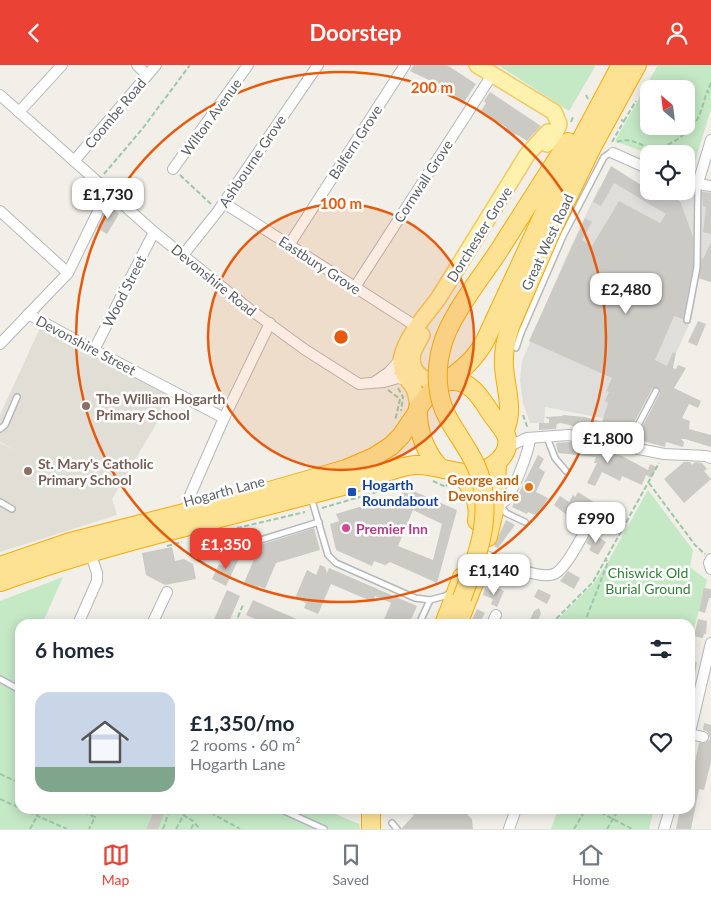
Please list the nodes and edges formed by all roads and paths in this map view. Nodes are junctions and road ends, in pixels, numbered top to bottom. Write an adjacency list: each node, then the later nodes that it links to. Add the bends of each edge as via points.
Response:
1 (62, 65): 19 (street)
2 (137, 65): 12 (street)
3 (156, 65): 12 (street, Coombe Road)
4 (190, 65): 28 (path, via 143,128)
5 (248, 65): 27 (street, Wilton Avenue)
6 (318, 65): 34 (street, Ashbourne Grove)
7 (405, 65): 38 (street, Balfern Grove)
8 (477, 65): 13 (main road)
9 (615, 65): 29 (highway)
10 (621, 65): 53 (highway, Great West Road, via 558,183 486,341 462,370)
11 (637, 65): 36 (highway, Great West Road, via 592,147)
12 (148, 75): 25 (street, Coombe Road)
13 (492, 75): 21 (main road, via 537,102 547,117); 41 (street, Cornwall Grove)
14 (711, 83): 15 (path)
15 (708, 92): 16 (path); 23 (path, via 698,118 688,131 667,145 654,148 625,139)
16 (711, 93)
17 (0, 95): 19 (street, Devonshire Road)
18 (636, 101): 20 (path)
19 (19, 112): 25 (street, Devonshire Road)
20 (624, 121)
21 (548, 137): 29 (main road, via 547,166); 42 (main road, Dorchester Grove, via 527,155)
22 (711, 141): 31 (street)
23 (617, 142)
24 (613, 153): 26 (street); 36 (lane, via 604,157)
25 (74, 161): 28 (street, Devonshire Road)
26 (640, 165)
27 (173, 169): 34 (path)
28 (97, 181): 33 (street, Devonshire Road)
29 (542, 183): 90 (highway, bridge, via 449,327 438,363 443,408 476,465 484,500 480,542)
30 (695, 183): 31 (street)
31 (698, 183): 32 (street); 44 (lane, via 697,267)
32 (711, 186)
33 (108, 191): 37 (street, Devonshire Road); 40 (street)
34 (221, 207): 38 (street, Eastbury Grove); 39 (street, Ashbourne Grove)
35 (1, 215): 40 (street)
36 (561, 226): 48 (lane); 61 (highway, Great West Road, via 506,335 504,365 510,417)
37 (154, 232): 39 (street, Devonshire Road); 49 (street, Wood Street)
38 (289, 245): 41 (street, Eastbury Grove)
39 (183, 255): 45 (street, Devonshire Road)
40 (68, 273): 43 (street)
41 (355, 287): 46 (street, Eastbury Grove)
42 (438, 299): 46 (main road, Dorchester Grove); 53 (main road, Dorchester Grove, via 413,353 412,362 415,371 425,380)
43 (28, 314): 47 (street); 49 (street, Devonshire Street)
44 (686, 320)
45 (270, 323): 51 (street, Devonshire Road, via 355,382); 58 (street)
46 (417, 327): 50 (main road, Dorchester Grove)
47 (0, 344)
48 (516, 348)
49 (94, 351): 58 (street, Devonshire Street)
50 (400, 360): 51 (street); 52 (main road)
51 (373, 383): 52 (street, Devonshire Road, via 398,378)
52 (402, 383): 52 (path, via 386,389 400,399 393,424 396,425 403,400); 56 (main road, via 415,391)
53 (443, 384): 56 (highway, via 429,394); 61 (highway, via 459,382 476,391)
54 (656, 391): 63 (lane)
55 (17, 397): 59 (lane, via 5,425)
56 (418, 409): 67 (highway, via 425,446); 86 (highway, Hogarth Lane, via 392,446 346,469 89,537)
57 (522, 411): 62 (path)
58 (224, 418): 73 (street)
59 (0, 429)
60 (546, 435): 62 (street); 63 (street, via 569,435); 68 (lane, via 555,458)
61 (505, 437): 62 (street); 62 (street, via 514,432); 66 (highway)
62 (529, 438): 76 (street, via 526,456 510,493)
63 (626, 446): 64 (street)
64 (664, 454): 65 (street); 71 (path)
65 (711, 459)
66 (497, 463): 69 (highway); 76 (highway)
67 (440, 468): 69 (highway); 74 (highway, Hogarth Lane, via 415,465 401,468 337,488)
68 (566, 471)
69 (456, 480): 72 (path); 90 (highway, via 472,488 478,504)
70 (402, 481): 74 (path, via 394,487)
71 (649, 483): 84 (path, via 696,545); 85 (path)
72 (457, 494)
73 (188, 500)
74 (316, 501): 78 (lane); 82 (highway, Hogarth Lane)
75 (0, 502): 77 (lane)
76 (498, 506): 79 (lane); 83 (highway)
77 (12, 509)
78 (319, 523): 81 (lane); 91 (lane, via 328,555 336,563 415,598)
79 (525, 523)
80 (583, 535): 83 (street, via 556,573 549,575 534,574)
81 (254, 542)
82 (90, 552): 88 (highway, Hogarth Lane); 93 (street, via 97,581)
83 (484, 555): 99 (highway)
84 (711, 559): 87 (street)
85 (606, 561): 100 (path, via 593,582); 101 (path)
86 (0, 565)
87 (711, 569)
88 (0, 582)
89 (167, 592): 94 (street)
90 (460, 593): 91 (lane); 97 (highway); 98 (highway)
91 (430, 600): 96 (lane)
92 (243, 605): 95 (path)
93 (80, 619)
94 (154, 619)
95 (237, 619)
96 (421, 619)
97 (447, 619)
98 (452, 619)
99 (460, 619)
100 (556, 619)
101 (586, 619)
102 (710, 649): 105 (street)
103 (0, 679): 104 (lane)
104 (15, 687)
105 (695, 712)
106 (695, 735): 107 (street)
107 (703, 737)
108 (0, 774): 109 (path)
109 (15, 781)
110 (0, 799): 111 (path)
111 (15, 805)
112 (34, 814): 124 (path)
113 (88, 814): 130 (path, via 95,817)
114 (168, 814): 131 (path)
115 (213, 814): 135 (path)
116 (291, 814): 136 (lane)
117 (371, 814): 137 (highway)
118 (514, 814): 139 (street)
119 (583, 814): 140 (path)
120 (604, 814): 125 (path)
121 (616, 814): 125 (path)
122 (668, 814): 143 (street)
123 (183, 815): 126 (path); 132 (path)
124 (38, 816): 128 (path); 129 (path)
125 (613, 819): 141 (path); 142 (path)
126 (194, 823): 133 (path); 134 (path)
127 (392, 823): 138 (lane)
128 (30, 829)
129 (67, 829)
130 (89, 829)
131 (163, 829)
132 (176, 829)
133 (191, 829)
134 (200, 829)
135 (240, 829)
136 (324, 829)
137 (372, 829)
138 (397, 829)
139 (509, 829)
140 (574, 829)
141 (607, 829)
142 (632, 829)
143 (664, 829)

